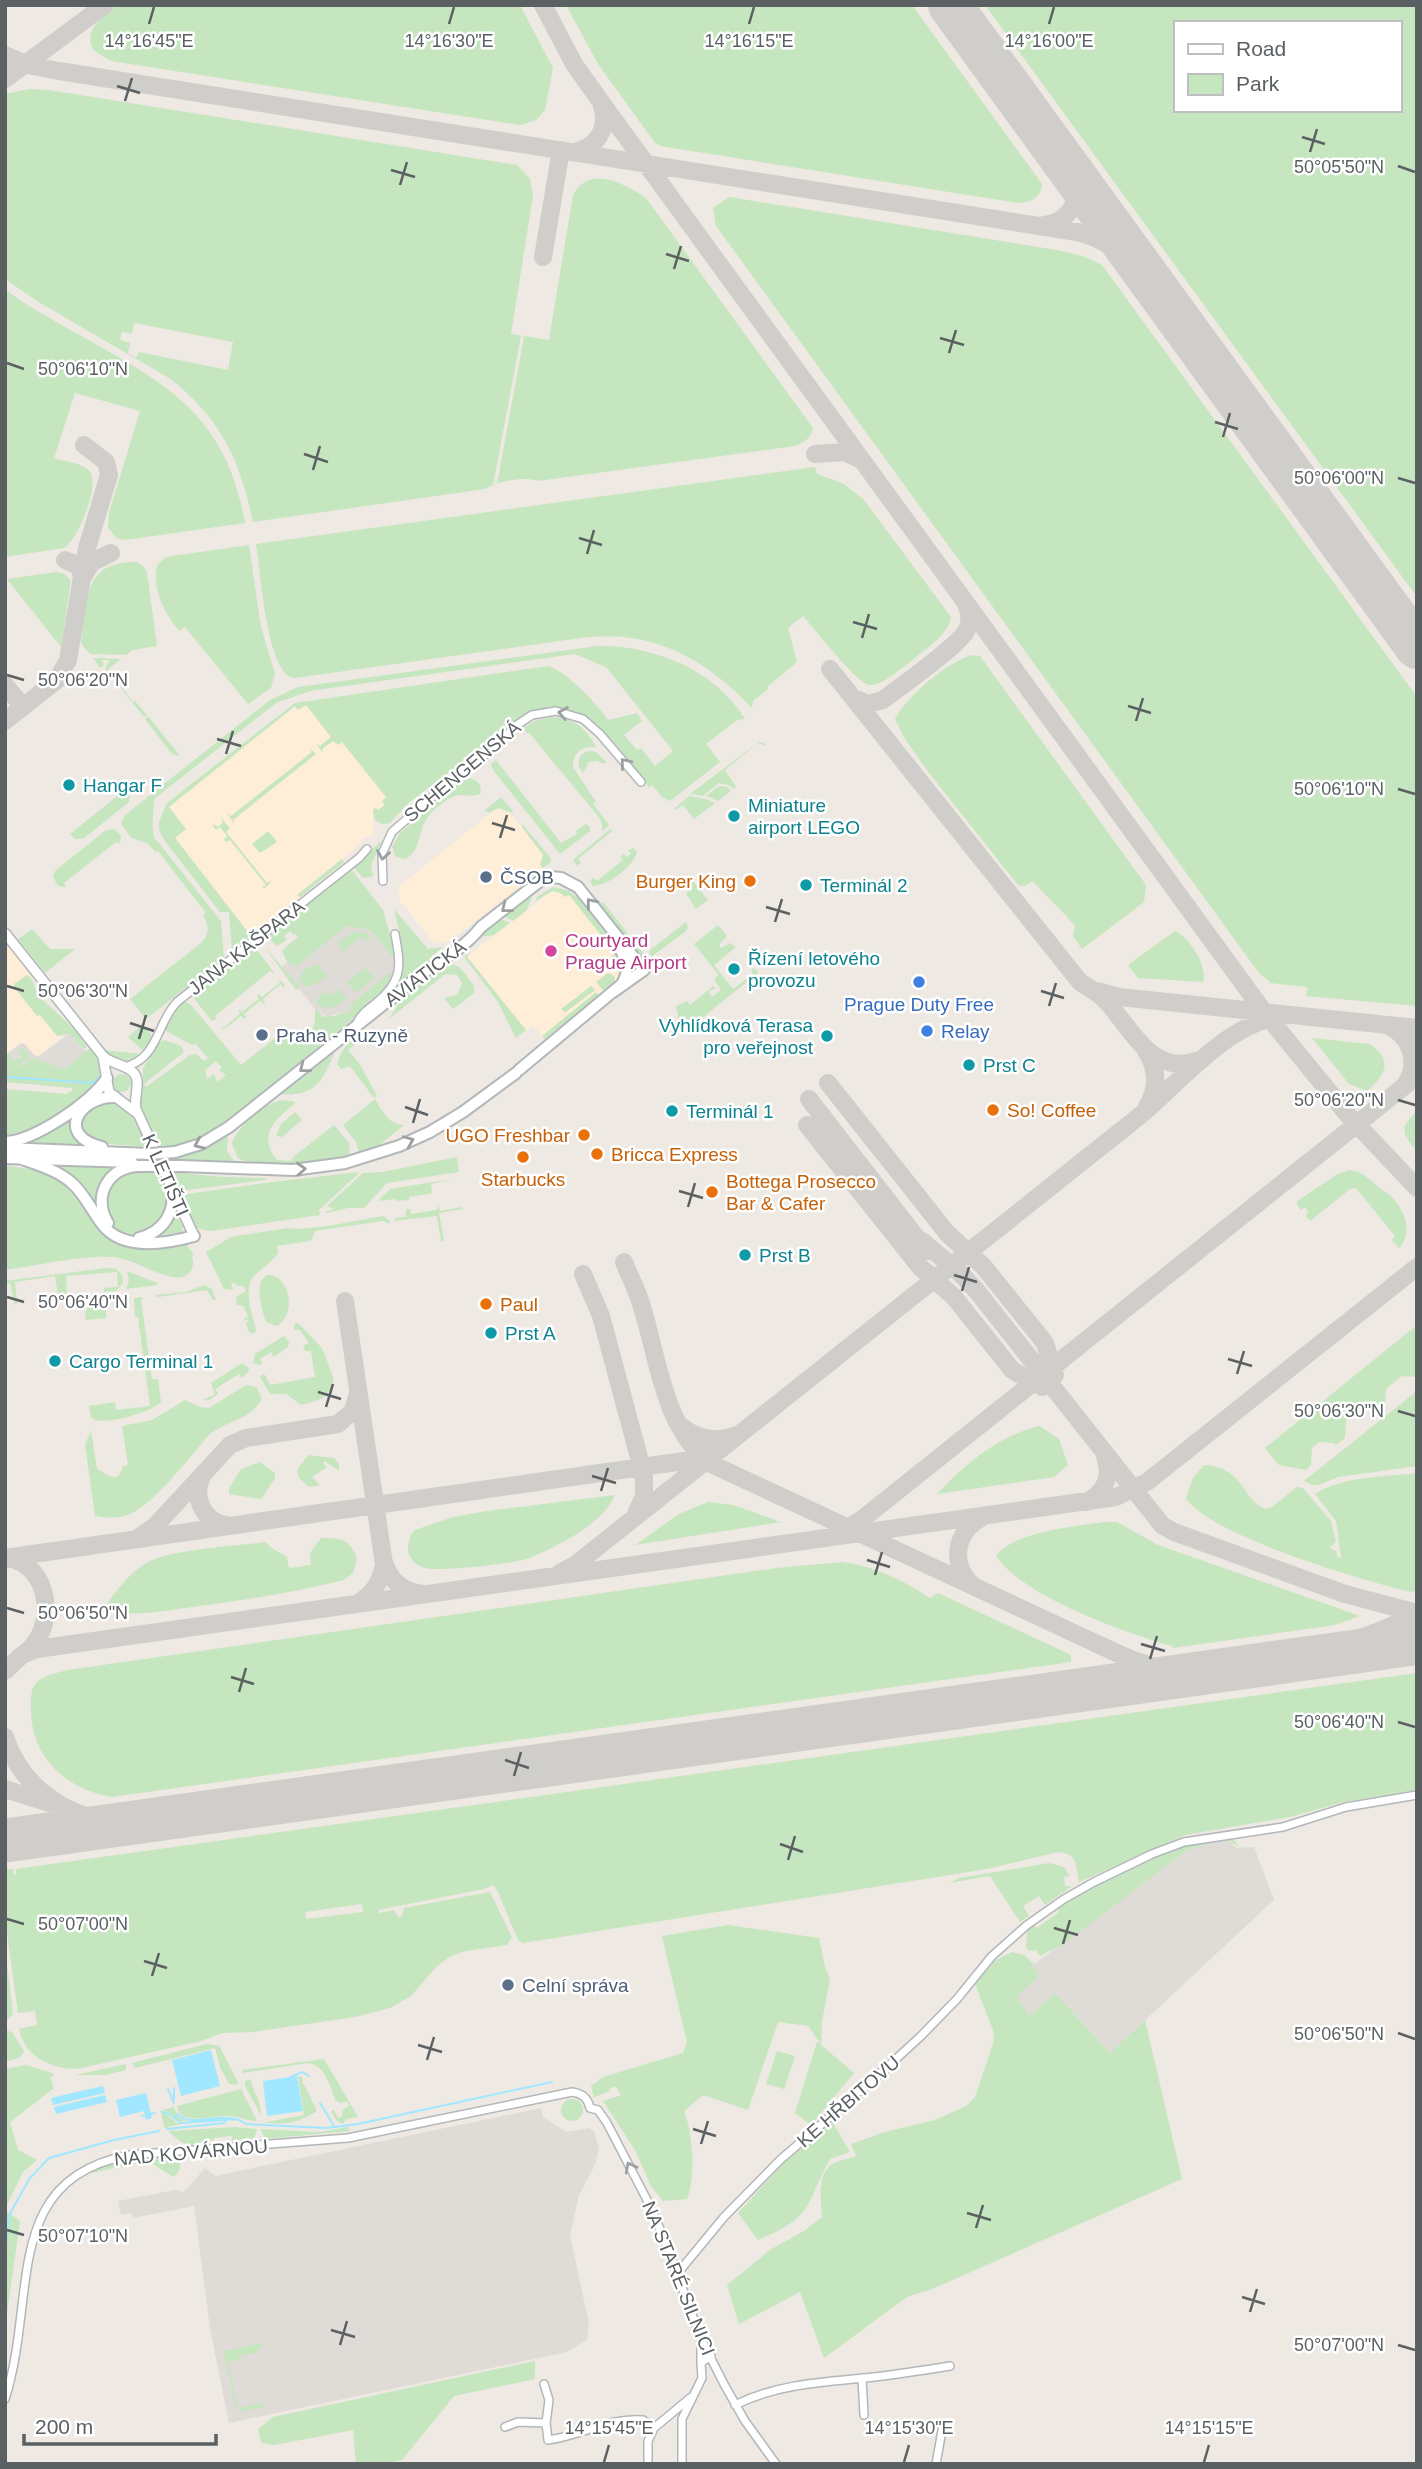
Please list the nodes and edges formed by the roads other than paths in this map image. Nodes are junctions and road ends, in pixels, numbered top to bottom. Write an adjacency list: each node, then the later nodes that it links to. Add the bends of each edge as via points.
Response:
1 (641, 782): 3 (street, SCHENGENSKÁ, one-way to 3, via 583,719 550,711 532,715 390,834 381,857)
2 (367, 849): 10 (street, JANA KAŠPARA, via 175,1004)
3 (383, 881)
4 (607, 923): 7 (main road, AVIATICKÁ, via 627,967 626,977); 7 (main road, via 644,970); 8 (main road, AVIATICKÁ, one-way to 8, via 575,884 550,877 540,881)
5 (5, 933): 9 (street, K LETIŠTI)
6 (395, 933): 8 (street, via 400,958 396,980)
7 (613, 992): 22 (main road, AVIATICKÁ, one-way to 7, bridge, via 327,1167 399,1146 446,1122)
8 (355, 1027): 19 (main road, AVIATICKÁ, one-way to 19, bridge, via 201,1144 175,1152)
9 (100, 1052): 11 (street, K LETIŠTI); 12 (street, K LETIŠTI)
10 (142, 1059): 11 (street); 13 (street, JANA KAŠPARA)
11 (122, 1067): 12 (street); 13 (street, K LETIŠTI)
12 (107, 1077): 15 (street, K LETIŠTI, via 107,1089); 17 (main road, via 92,1095 46,1128)
13 (137, 1078): 14 (street, K LETIŠTI)
14 (136, 1088): 15 (street, via 129,1096); 16 (street, K LETIŠTI)
15 (117, 1097): 16 (street, K LETIŠTI); 19 (main road, via 100,1098 80,1112 75,1127 88,1143)
16 (139, 1114): 23 (street, K LETIŠTI)
17 (5, 1142)
18 (5, 1148): 19 (main road, AVIATICKÁ)
19 (125, 1153)
20 (5, 1158): 21 (main road)
21 (19, 1158): 22 (main road, via 135,1162); 24 (main road, via 71,1182 117,1238 139,1243)
22 (142, 1166): 25 (main road, via 115,1173 104,1186 101,1203 112,1228)
23 (171, 1186): 24 (street, K LETIŠTI); 25 (main road, via 173,1202 168,1217 158,1230)
24 (194, 1236): 25 (main road)
25 (139, 1238)
26 (1417, 1795): 28 (street, KE HŘBITOVU, via 1361,1804 1283,1827 1170,1846 1064,1899 992,1956 921,2036 780,2160)
27 (582, 2095): 28 (street, NA STARÉ SILNICI, one-way to 27, via 646,2198 607,2123); 36 (street, NAD KOVÁRNOU, via 572,2092 374,2134 130,2155 77,2170 50,2192 29,2228 14,2366)
28 (677, 2274): 29 (street, NA STARÉ SILNICI)
29 (701, 2339): 30 (street, NA STARÉ SILNICI); 31 (street)
30 (711, 2357): 31 (street); 37 (street, NA STARÉ SILNICI)
31 (701, 2363): 35 (street, via 702,2378)
32 (950, 2366): 33 (street)
33 (862, 2378): 37 (street, via 797,2385); 39 (street)
34 (544, 2384): 41 (street, via 550,2400)
35 (693, 2395): 38 (street); 40 (street)
36 (5, 2399)
37 (735, 2405): 47 (street, NA STARÉ SILNICI)
38 (668, 2415): 40 (street); 44 (street)
39 (864, 2415)
40 (682, 2419): 46 (street)
41 (546, 2423): 43 (street, via 518,2422); 44 (street, via 548,2440 629,2420 643,2420)
42 (943, 2425): 48 (street)
43 (505, 2427)
44 (654, 2428): 45 (street, via 648,2441)
45 (648, 2464)
46 (682, 2464)
47 (776, 2464)
48 (936, 2464)

